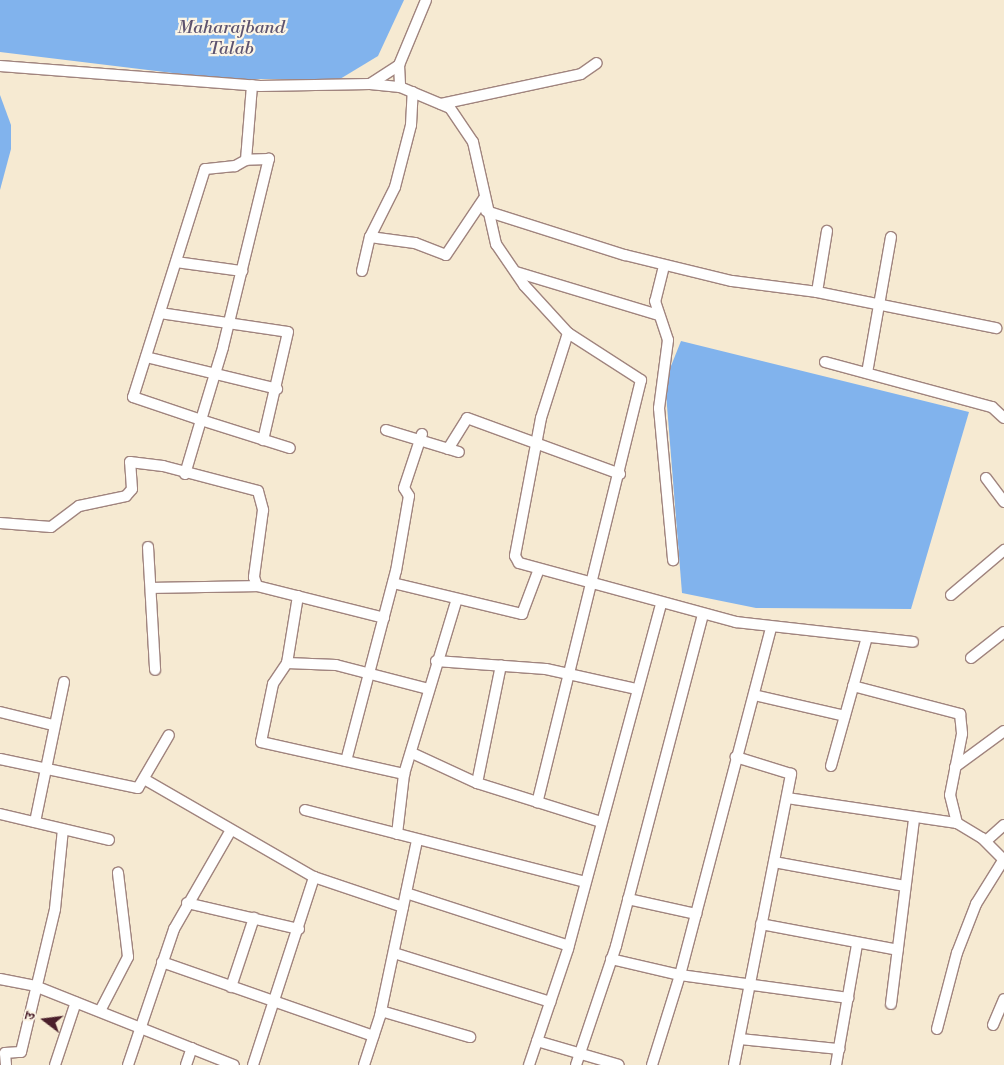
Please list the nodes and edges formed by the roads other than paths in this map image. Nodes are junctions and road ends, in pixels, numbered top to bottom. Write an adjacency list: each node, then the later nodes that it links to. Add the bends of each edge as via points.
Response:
1 (426, 0): 3 (street)
2 (597, 63): 9 (street, via 581,74)
3 (399, 65): 5 (street); 7 (street)
4 (0, 66): 6 (street)
5 (370, 84): 6 (street, via 333,88); 7 (street)
6 (252, 85): 10 (street)
7 (400, 88): 8 (street)
8 (413, 92): 9 (street); 14 (street, via 411,125 395,187)
9 (441, 104): 11 (street, via 450,108 473,142)
10 (246, 160): 16 (street, via 235,166 205,169); 18 (street, via 269,159)
11 (486, 197): 12 (street); 14 (street, via 446,255 415,243)
12 (486, 211): 17 (street); 20 (street, via 496,244)
13 (827, 230): 21 (street)
14 (370, 237): 19 (street)
15 (891, 237): 22 (street)
16 (176, 262): 18 (street); 23 (street)
17 (664, 266): 21 (street, via 732,281); 24 (street, via 655,301)
18 (242, 271): 25 (street)
19 (362, 271)
20 (516, 272): 24 (street); 27 (street)
21 (817, 292): 22 (street)
22 (878, 304): 26 (street); 30 (street)
23 (160, 313): 25 (street); 28 (street)
24 (658, 315): 49 (street, via 668,340 659,408)
25 (229, 323): 31 (street); 32 (street, via 288,332)
26 (996, 328)
27 (568, 333): 38 (street, via 541,418); 43 (street, via 641,380)
28 (146, 357): 31 (street); 34 (street, via 133,397)
29 (825, 362): 30 (street)
30 (866, 373): 33 (street, via 992,407)
31 (214, 376): 32 (street); 34 (street)
32 (277, 389): 37 (street)
33 (1004, 418)
34 (201, 420): 37 (street); 42 (street)
35 (386, 430): 36 (street)
36 (421, 437): 40 (street); 51 (street, via 404,488 409,496)
37 (263, 440): 39 (street)
38 (539, 442): 40 (street, via 467,418); 43 (street); 50 (street, via 515,556 520,563)
39 (290, 448)
40 (448, 449): 41 (street)
41 (459, 452)
42 (185, 474): 46 (street, via 130,462 132,489 126,496 79,506 51,527); 53 (street, via 258,492 263,510 254,576)
43 (620, 474): 52 (street)
44 (986, 478): 45 (street)
45 (1004, 502)
46 (0, 523)
47 (148, 546): 54 (street)
48 (1004, 550): 55 (street)
49 (673, 560)
50 (539, 569): 52 (street); 57 (street, via 522,614)
51 (394, 583): 57 (street); 60 (street)
52 (590, 584): 58 (street); 70 (street)
53 (256, 586): 54 (street); 56 (street)
54 (153, 588): 69 (street)
55 (951, 595)
56 (298, 596): 60 (street); 67 (street)
57 (456, 602): 66 (street)
58 (661, 605): 59 (street); 75 (street)
59 (703, 614): 61 (street); 114 (street)
60 (384, 618): 71 (street)
61 (771, 627): 63 (street); 76 (street)
62 (1004, 632): 65 (street)
63 (867, 637): 64 (street); 73 (street)
64 (913, 642)
65 (971, 658)
66 (436, 662): 68 (street); 74 (street)
67 (287, 663): 71 (street, via 336,665); 85 (street, via 272,684 261,742)
68 (501, 665): 70 (street); 91 (street)
69 (155, 670)
70 (566, 673): 75 (street); 93 (street)
71 (370, 674): 74 (street); 85 (street)
72 (64, 682): 79 (street)
73 (853, 686): 78 (street); 87 (street, via 960,714 962,734)
74 (429, 689): 82 (street)
75 (636, 689): 98 (street)
76 (754, 695): 78 (street); 83 (street)
77 (0, 712): 79 (street)
78 (845, 716): 86 (street)
79 (53, 725): 88 (street)
80 (1004, 731): 87 (street)
81 (169, 735): 90 (street)
82 (412, 752): 89 (street); 91 (street)
83 (736, 757): 92 (street, via 791,774); 117 (street)
84 (0, 759): 88 (street)
85 (346, 761): 89 (street)
86 (831, 766)
87 (955, 767): 99 (street, via 950,796)
88 (47, 768): 90 (street, via 129,789 138,788); 97 (street)
89 (404, 774): 103 (street)
90 (144, 779): 102 (street)
91 (477, 783): 93 (street)
92 (787, 798): 96 (street); 108 (street)
93 (537, 802): 98 (street)
94 (305, 810): 103 (street)
95 (0, 814): 97 (street)
96 (914, 820): 99 (street); 112 (street)
97 (35, 822): 101 (street)
98 (601, 822): 111 (street)
99 (957, 824): 106 (street)
100 (1004, 825): 106 (street)
101 (63, 829): 104 (street); 130 (street, via 55,909)
102 (232, 830): 110 (street); 115 (street)
103 (397, 834): 105 (street)
104 (109, 840)
105 (417, 841): 111 (street, via 434,841); 113 (street)
106 (986, 841): 107 (street)
107 (1004, 859): 142 (street, via 976,904 957,953)
108 (774, 862): 112 (street); 119 (street)
109 (118, 873): 139 (street, via 128,957)
110 (314, 877): 116 (street); 120 (street)
111 (585, 882): 122 (street)
112 (906, 886): 123 (street)
113 (406, 893): 116 (street); 122 (street)
114 (628, 899): 117 (street); 125 (street)
115 (187, 903): 118 (street); 126 (street)
116 (403, 907): 124 (street)
117 (696, 914): 127 (street)
118 (254, 918): 120 (street); 131 (street)
119 (761, 924): 121 (street); 129 (street)
120 (299, 928): 136 (street)
121 (857, 945): 123 (street); 132 (street)
122 (568, 946): 135 (street)
123 (898, 950): 137 (street)
124 (394, 953): 135 (street); 138 (street)
125 (611, 959): 127 (street); 149 (street)
126 (162, 962): 131 (street); 141 (street)
127 (680, 975): 129 (street); 160 (street)
128 (0, 979): 130 (street)
129 (749, 985): 132 (street); 145 (street)
130 (35, 986): 134 (street); 150 (street, via 21,1052 5,1053)
131 (231, 987): 136 (street)
132 (848, 998): 148 (street)
133 (1004, 999): 140 (street)
134 (76, 1002): 139 (street); 151 (street)
135 (550, 1002): 146 (street)
136 (276, 1004): 143 (street); 155 (street)
137 (891, 1004)
138 (381, 1010): 143 (street); 144 (street)
139 (100, 1011): 141 (street)
140 (992, 1025)
141 (140, 1026): 147 (street); 152 (street)
142 (937, 1029)
143 (374, 1036): 156 (street)
144 (470, 1037)
145 (740, 1039): 148 (street); 161 (street)
146 (538, 1041): 149 (street); 157 (street)
147 (192, 1048): 153 (street); 154 (street)
148 (840, 1049): 162 (street)
149 (580, 1054): 158 (street); 159 (street)
150 (6, 1065)
151 (55, 1065)
152 (128, 1065)
153 (186, 1065)
154 (234, 1065)
155 (253, 1065)
156 (364, 1065)
157 (529, 1065)
158 (576, 1065)
159 (620, 1065)
160 (652, 1065)
161 (734, 1065)
162 (836, 1065)

